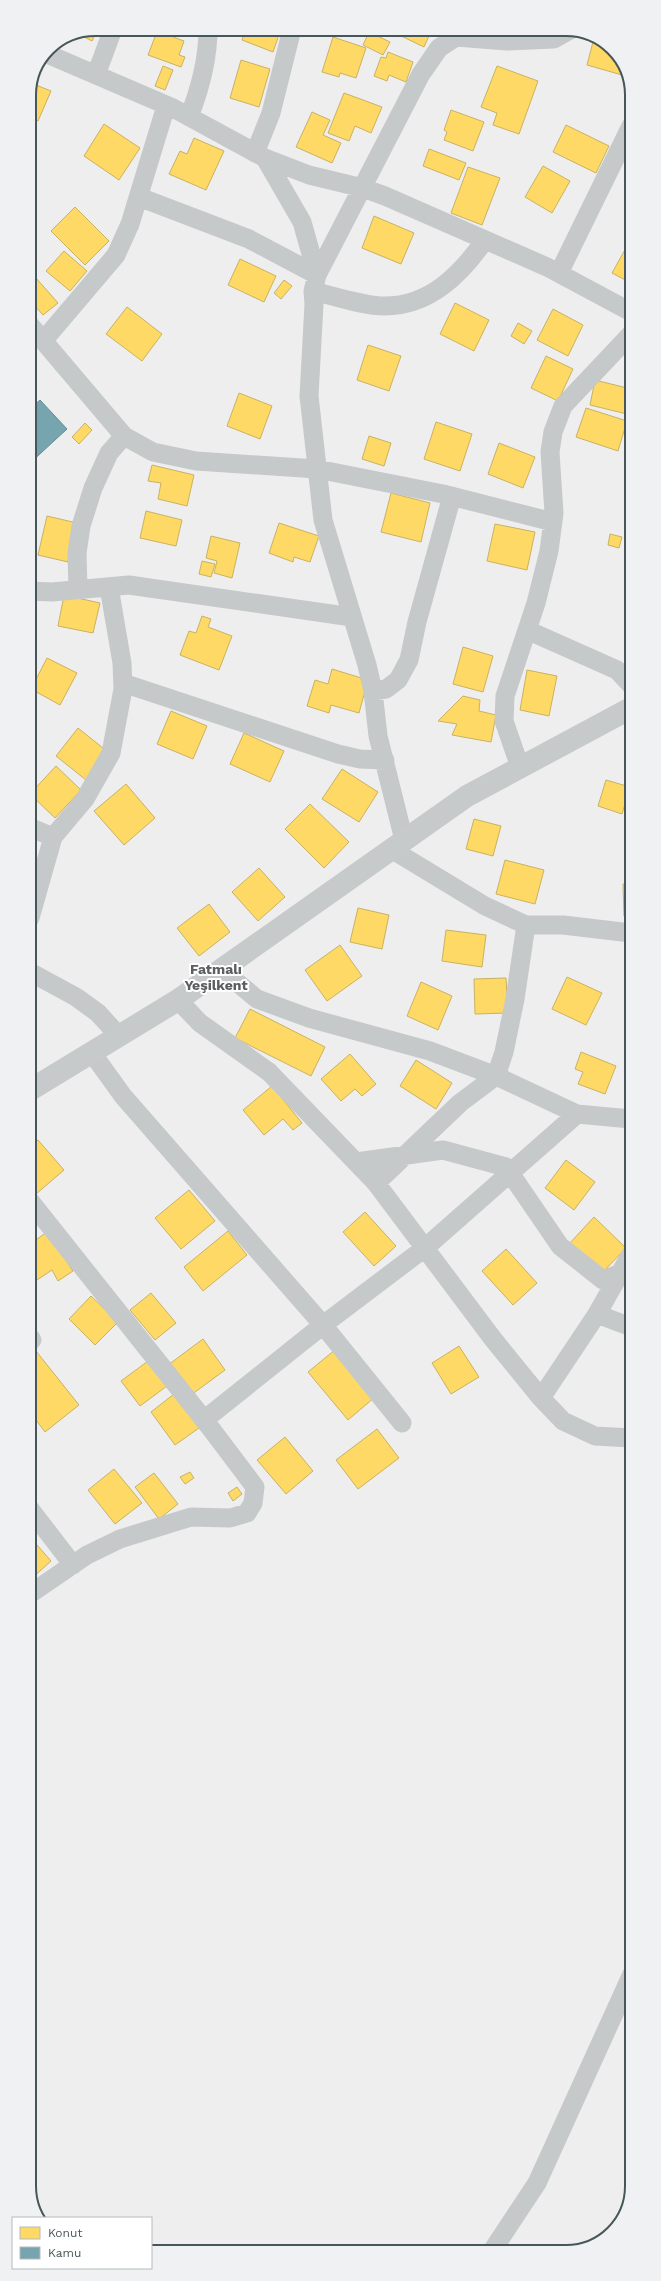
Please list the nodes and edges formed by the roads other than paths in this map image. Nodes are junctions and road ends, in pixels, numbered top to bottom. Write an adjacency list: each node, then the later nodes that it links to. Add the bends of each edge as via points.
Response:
1 (110, 36): 8 (street)
2 (208, 36): 10 (street, via 200,91)
3 (290, 36): 12 (street)
4 (444, 36): 6 (street)
5 (559, 36): 6 (street, via 554,39 507,41 456,37)
6 (439, 48): 13 (street, via 421,74)
7 (51, 56): 8 (street)
8 (96, 75): 9 (street)
9 (166, 106): 10 (street); 14 (street)
10 (189, 117): 12 (street)
11 (625, 138): 16 (street)
12 (260, 156): 13 (street, via 309,175); 17 (street, via 302,222)
13 (363, 188): 15 (street); 17 (street)
14 (139, 197): 17 (street, via 249,239); 21 (street, via 116,255)
15 (485, 240): 16 (street); 17 (street, via 469,262 444,286 420,300 384,306)
16 (559, 273): 18 (street)
17 (315, 283): 23 (street, via 309,396)
18 (625, 309)
19 (36, 332): 21 (street)
20 (625, 340): 25 (street, via 563,406 553,432 550,452)
21 (44, 341): 22 (street)
22 (124, 436): 23 (street, via 153,452 196,461); 27 (street, via 109,453 93,488 81,526 77,553)
23 (317, 469): 24 (street); 29 (street, via 323,520)
24 (452, 496): 25 (street); 33 (street, via 409,660 398,680 386,689)
25 (553, 522): 30 (street, via 549,551)
26 (109, 587): 27 (street); 29 (street, via 129,585); 32 (street)
27 (78, 589): 28 (street)
28 (36, 591)
29 (352, 617): 33 (street)
30 (527, 630): 31 (street, via 617,670); 36 (street, via 505,696 504,721)
31 (625, 679)
32 (123, 683): 35 (street, via 338,754 360,759); 38 (street, via 111,753 85,799)
33 (373, 691): 35 (street, via 378,736)
34 (625, 711): 36 (street)
35 (385, 760): 39 (street)
36 (520, 767): 39 (street, via 467,796)
37 (36, 830): 38 (street)
38 (53, 837): 40 (street)
39 (398, 845): 41 (street, via 486,906); 43 (street)
40 (36, 897)
41 (526, 925): 42 (street, via 563,925); 48 (street, via 514,1007)
42 (625, 932)
43 (221, 969): 45 (street); 48 (street, via 257,999 309,1018 430,1051)
44 (36, 975): 46 (street, via 98,1013)
45 (178, 1000): 46 (street); 53 (street, via 200,1023 269,1072)
46 (119, 1036): 47 (street)
47 (92, 1053): 49 (street); 62 (street, via 123,1096)
48 (496, 1076): 50 (street); 52 (street, via 460,1103)
49 (36, 1086)
50 (577, 1114): 51 (street); 54 (street)
51 (625, 1118)
52 (404, 1155): 53 (street); 54 (street, via 443,1150 506,1167); 55 (street)
53 (356, 1162): 55 (street)
54 (511, 1173): 57 (street); 59 (street, via 560,1246 603,1280)
55 (376, 1182): 57 (street)
56 (36, 1209): 64 (street)
57 (426, 1247): 62 (street); 63 (street, via 493,1339)
58 (625, 1264): 59 (street)
59 (619, 1274): 60 (street)
60 (597, 1314): 61 (street); 63 (street)
61 (625, 1324)
62 (324, 1325): 64 (street); 65 (street)
63 (541, 1398): 66 (street, via 563,1422 595,1436)
64 (204, 1420): 68 (street, via 255,1487 253,1504 247,1513 230,1518 191,1517 120,1539)
65 (402, 1423)
66 (625, 1438)
67 (36, 1517): 68 (street)
68 (73, 1565): 69 (street)
69 (36, 1590)
70 (625, 1989): 71 (street, via 537,2183)
71 (496, 2245)

